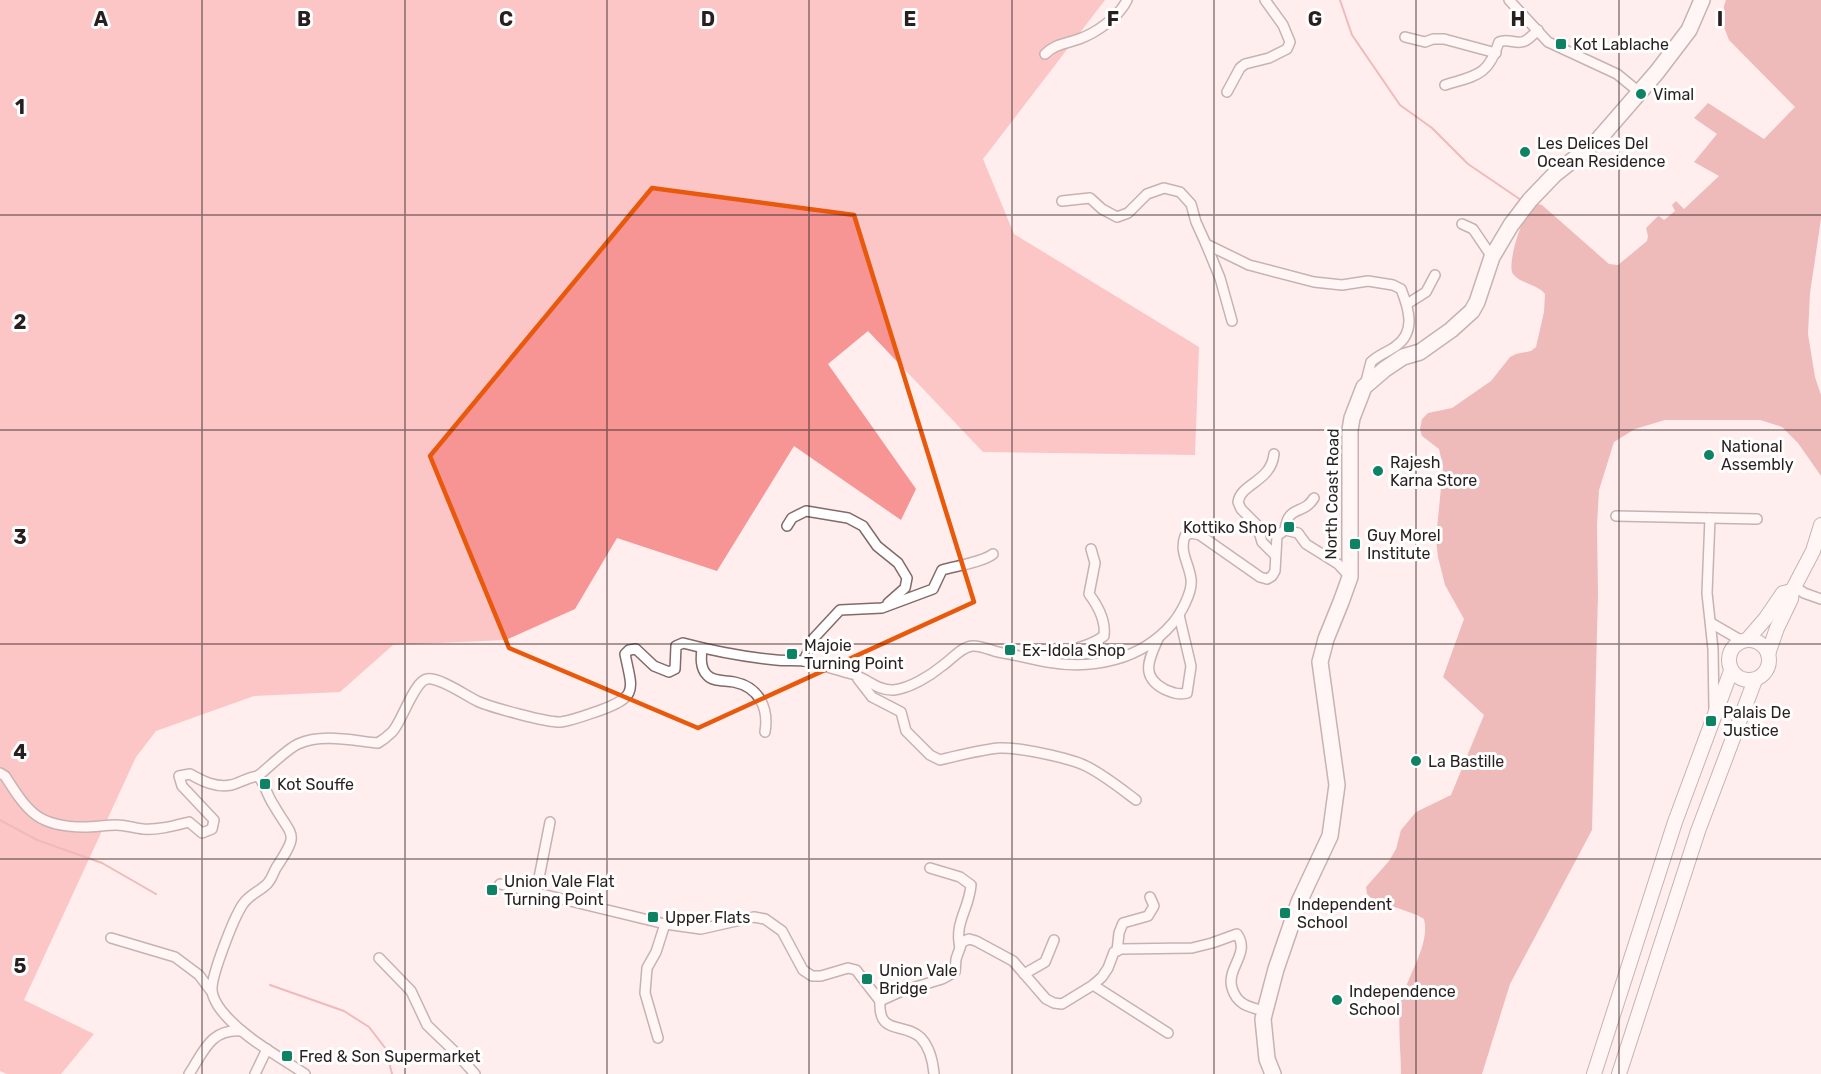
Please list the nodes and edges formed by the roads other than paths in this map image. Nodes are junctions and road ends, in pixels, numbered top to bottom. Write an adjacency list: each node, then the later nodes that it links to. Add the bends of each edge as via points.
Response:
1 (1127, 0): 8 (street, via 1098,29 1053,46)
2 (1265, 0): 10 (street, via 1290,42 1287,49 1269,58 1245,64)
3 (1509, 0): 5 (street)
4 (1702, 0): 11 (main road, North Coast Road, via 1683,40)
5 (1538, 30): 7 (street, via 1525,41 1500,42); 11 (street, via 1548,42 1617,74)
6 (1405, 37): 7 (street, via 1425,42 1444,39)
7 (1496, 53): 9 (street, via 1489,67 1476,76)
8 (1044, 54)
9 (1445, 84)
10 (1227, 92)
11 (1639, 92): 15 (main road, North Coast Road, via 1598,140 1564,166 1527,204)
12 (1062, 201): 14 (street, via 1090,198 1117,218 1128,213 1146,194 1164,188 1180,192 1191,204)
13 (1462, 224): 15 (street, via 1473,229)
14 (1206, 244): 17 (street, via 1249,265 1314,282 1342,285 1368,281 1393,285 1401,289); 18 (street)
15 (1492, 257): 19 (main road, North Coast Road, via 1477,302 1467,316)
16 (1435, 275): 17 (street, via 1426,292)
17 (1407, 304): 19 (street, via 1408,332 1404,340 1371,362)
18 (1232, 321)
19 (1364, 387): 31 (main road, North Coast Road, via 1350,430)
20 (1274, 454): 30 (street, via 1268,470 1240,494 1238,502 1257,525 1265,546)
21 (1314, 498): 27 (street, via 1290,514)
22 (1616, 516): 23 (street)
23 (1710, 518): 24 (street); 36 (street, via 1707,593)
24 (1757, 519)
25 (1821, 525): 32 (street, via 1813,551)
26 (787, 526): 34 (street, via 792,518 806,511 840,516 863,526 877,546 898,563 906,578 905,588)
27 (1284, 530): 30 (street, via 1276,536); 31 (street, via 1298,533 1306,544 1338,564)
28 (1091, 549): 41 (street, via 1095,563 1089,594 1103,619 1104,636 1089,645)
29 (993, 554): 34 (street, via 985,560 942,570 933,590)
30 (1275, 555): 35 (street, via 1275,571 1267,579 1200,535 1185,536 1182,544 1192,582)
31 (1350, 577): 66 (main road, North Coast Road, via 1320,662 1337,785 1330,836 1299,902)
32 (1793, 588): 33 (street); 38 (street, via 1783,593); 40 (street)
33 (1821, 599)
34 (882, 608): 42 (street, via 840,610 813,639)
35 (1179, 615): 37 (street); 37 (street, via 1191,666 1187,693 1179,695 1153,680 1149,658)
36 (1711, 623): 38 (street); 46 (street)
37 (1159, 637): 41 (street, via 1131,655 1101,664 1076,665)
38 (1745, 640): 40 (street, via 1758,642); 43 (street, via 1733,646 1728,656)
39 (702, 648): 42 (street); 47 (street, via 706,675 742,684 762,702 767,719); 49 (street, via 683,643 676,646 675,669 669,672 654,666 636,649 628,650 625,654 631,686 627,697 620,703 560,722 480,703 429,679 420,683 393,731 378,743 313,740 297,744)
40 (1768, 654): 45 (street, via 1767,669)
41 (1025, 657): 44 (street, via 969,646 930,674 895,690 880,689)
42 (804, 661): 44 (street)
43 (1731, 671): 45 (street, via 1744,680); 46 (street)
44 (855, 675): 50 (street, via 872,697 901,712 906,731 940,760 1002,748 1038,753 1085,765)
45 (1755, 680): 78 (street, via 1698,831)
46 (1714, 720): 77 (street, via 1676,822)
47 (765, 732)
48 (0, 774): 49 (street, via 24,806 39,818 61,826 160,829 189,822 202,832 212,829 214,820 182,786 179,776 190,774 220,786)
49 (258, 776): 64 (street, via 292,836 286,855 269,882 244,902 236,916)
50 (1136, 800)
51 (550, 822): 54 (street)
52 (930, 868): 59 (street, via 960,877 971,885 957,935)
53 (500, 884): 54 (street)
54 (536, 893): 56 (street)
55 (1150, 897): 60 (street, via 1154,906 1148,916 1123,923)
56 (665, 924): 65 (street, via 701,929 754,917 765,919 782,931 803,970 812,976 848,968 856,970); 69 (street, via 647,968 645,993)
57 (111, 938): 64 (street, via 175,957 199,975)
58 (1054, 940): 62 (street, via 1045,962)
59 (960, 948): 62 (street, via 962,942 976,941 1013,961); 65 (street, via 955,972)
60 (1117, 951): 63 (street); 66 (street, via 1192,948 1237,934 1242,951 1230,980 1235,998 1248,1007)
61 (379, 958): 74 (street, via 411,991 427,1025)
62 (1024, 974): 63 (street, via 1054,1003 1062,1004)
63 (1093, 985): 68 (street)
64 (211, 991): 67 (street, via 221,1011)
65 (880, 1001): 75 (street, via 879,1013 890,1027 920,1037 932,1059)
66 (1265, 1011): 76 (main road, North Coast Road, via 1267,1059)
67 (242, 1031): 70 (street); 71 (street, via 220,1033)
68 (1168, 1033)
69 (658, 1038)
70 (267, 1049): 72 (street); 73 (street)
71 (189, 1074)
72 (255, 1074)
73 (305, 1074)
74 (475, 1074)
75 (934, 1074)
76 (1273, 1074)
77 (1594, 1074)
78 (1619, 1074)

